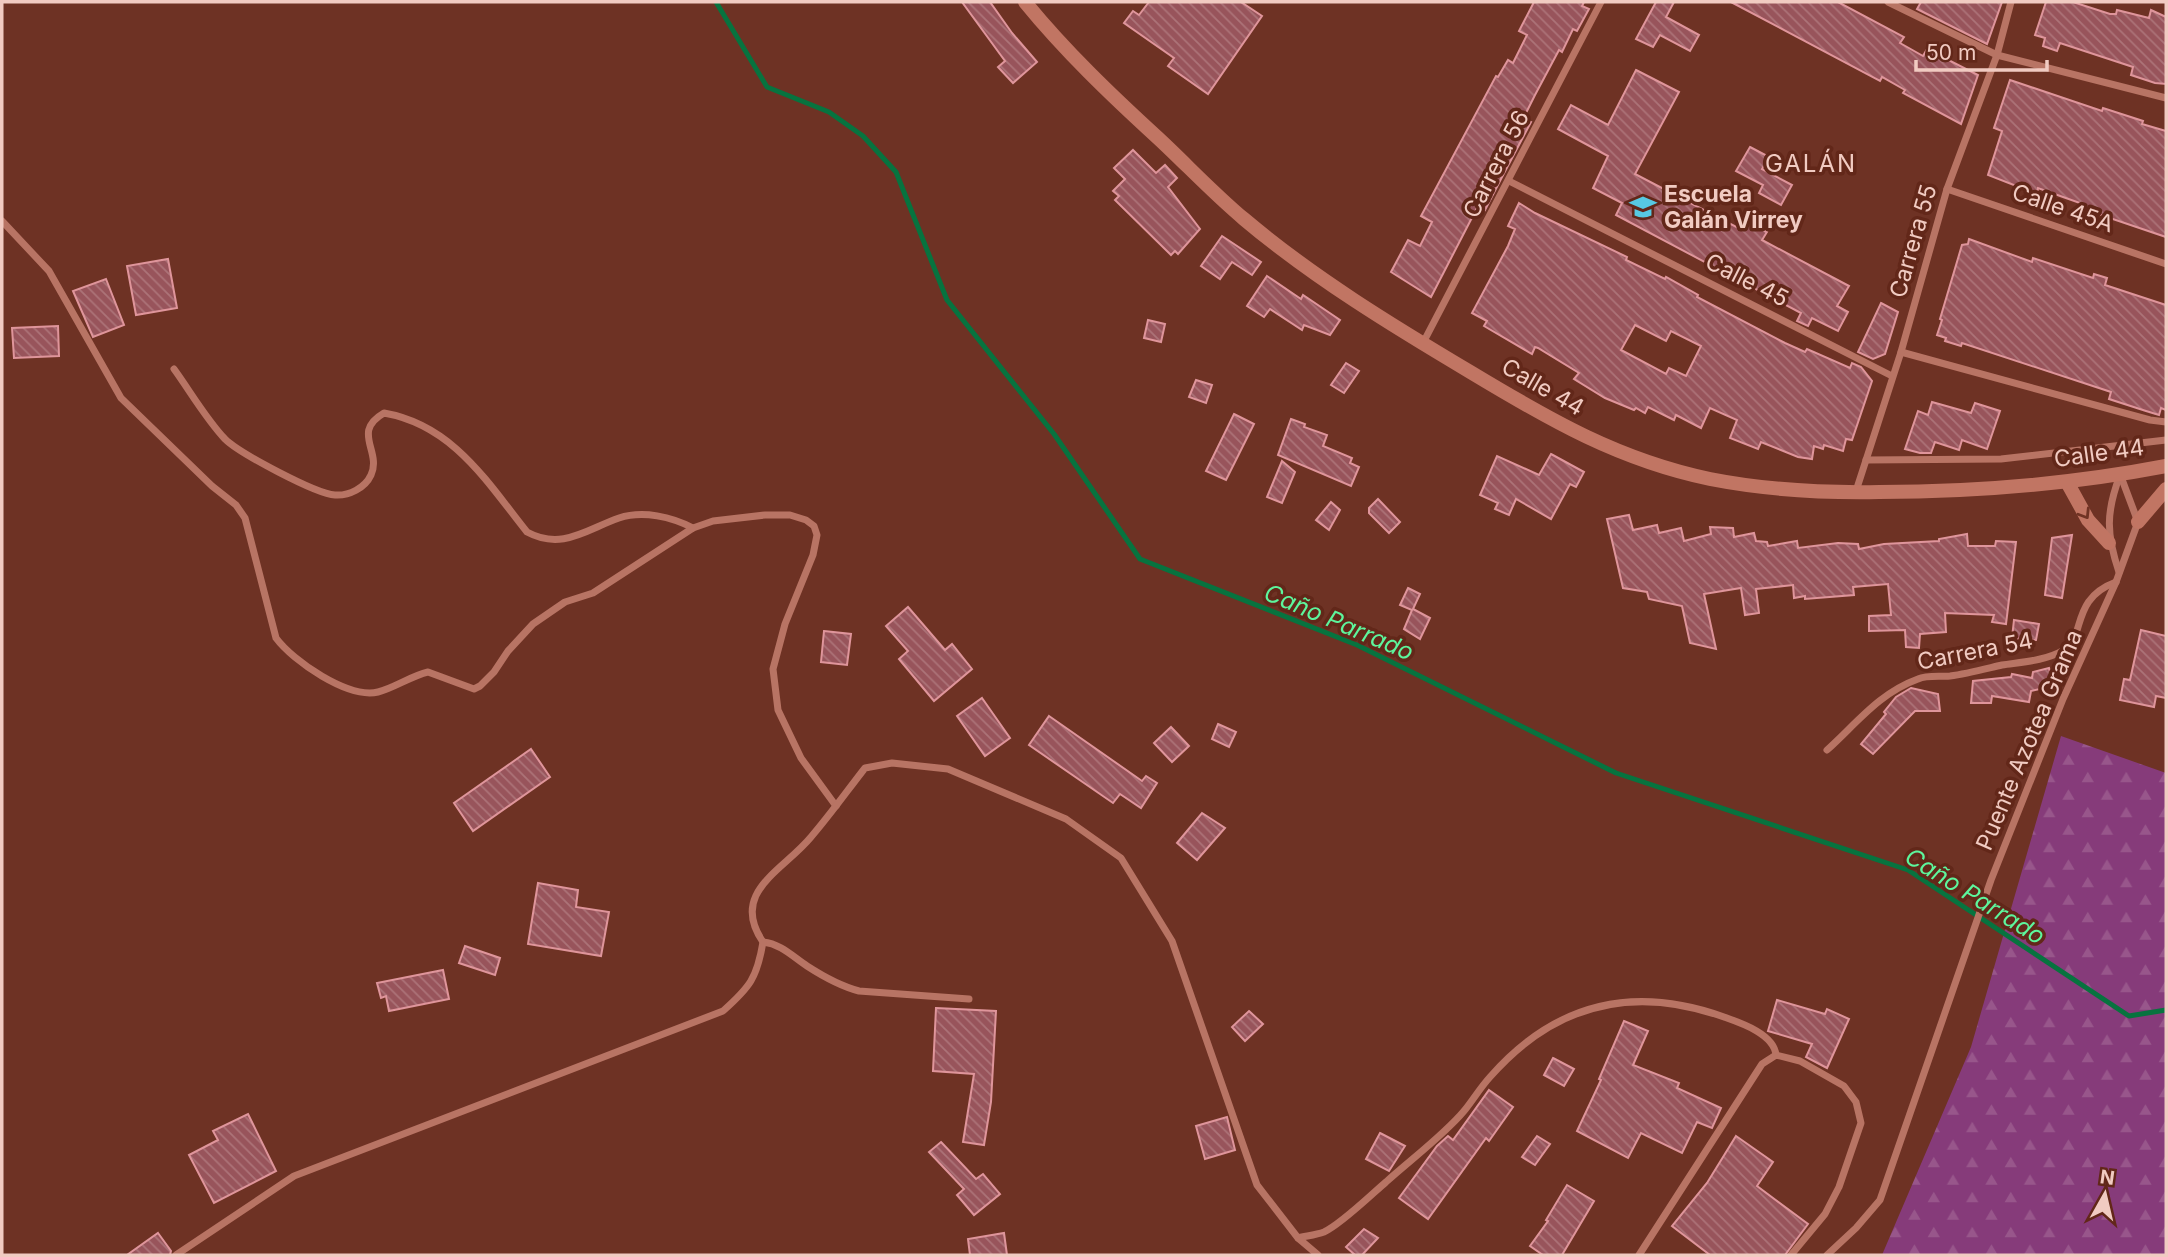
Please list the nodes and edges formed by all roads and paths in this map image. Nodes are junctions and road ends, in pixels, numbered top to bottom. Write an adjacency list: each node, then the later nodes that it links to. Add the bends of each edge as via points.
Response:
1 (1025, 2): 11 (main road, Calle 44, via 1117,100 1241,217)
2 (1601, 2): 7 (street, Carrera 56)
3 (1888, 2): 5 (street)
4 (2011, 2): 5 (street, Carrera 55)
5 (1997, 55): 6 (street); 8 (street, Carrera 55)
6 (2166, 98)
7 (1509, 181): 11 (street, Carrera 56); 14 (street, Calle 45)
8 (1948, 189): 10 (street, Calle 45A); 12 (street, Carrera 55)
9 (2, 220): 24 (street, via 49,271 121,398 245,518 276,638 288,652 345,687 371,693 428,672 474,689 533,624 565,602 614,581)
10 (2166, 264)
11 (1423, 344): 22 (main road, Calle 44, via 1567,429 1641,460 1741,485)
12 (1901, 352): 14 (street, Carrera 55); 15 (street)
13 (174, 369): 24 (street, via 225,439 251,458 320,491 350,494 362,487 374,460 369,428 384,413 414,421 441,436 481,471 527,532 538,538 560,540 622,517 658,516)
14 (1892, 376): 17 (street, Carrera 55)
15 (2166, 422)
16 (2166, 440): 17 (street, Calle 44, via 2001,460)
17 (1866, 460): 22 (street, Carrera 55)
18 (2166, 466): 19 (main road, Calle 44)
19 (2120, 474): 20 (main road, Calle 44); 23 (street); 25 (street, via 2109,516)
20 (2067, 482): 22 (main road, Calle 44); 25 (main road, one-way to 25, via 2088,520)
21 (2166, 489): 23 (main road)
22 (1856, 492)
23 (2138, 522): 26 (street, Puente Azotea Grama)
24 (693, 528): 29 (street, via 765,515 790,515 814,526 813,555 785,624 773,669 778,710 801,758)
25 (2109, 543): 26 (street)
26 (2119, 572): 27 (street, Puente Azotea Grama)
27 (2116, 582): 28 (street, Carrera 54, via 2090,598 2070,646 2063,651 1950,676 1920,677 1866,710); 38 (street, Puente Azotea Grama, via 2063,699 1991,880 1880,1200)
28 (1827, 750)
29 (836, 806): 30 (street, via 809,840 762,883 752,905 752,926); 33 (street, via 865,768 892,763 948,769 1066,819 1121,858 1172,941 1257,1185)
30 (763, 942): 31 (street, via 781,947 817,972 859,991); 34 (street, via 759,967 746,991 723,1011 294,1176)
31 (969, 999)
32 (1776, 1055): 33 (street, via 1767,1038 1696,1008 1628,1000 1577,1013 1521,1047 1490,1077 1464,1112 1366,1200 1324,1232); 36 (street, via 1762,1064); 37 (street, via 1800,1060 1844,1086 1856,1102 1861,1123 1825,1214)
33 (1298, 1238): 35 (street)
34 (176, 1255)
35 (1318, 1255)
36 (1639, 1255)
37 (1791, 1255)
38 (1827, 1255)

